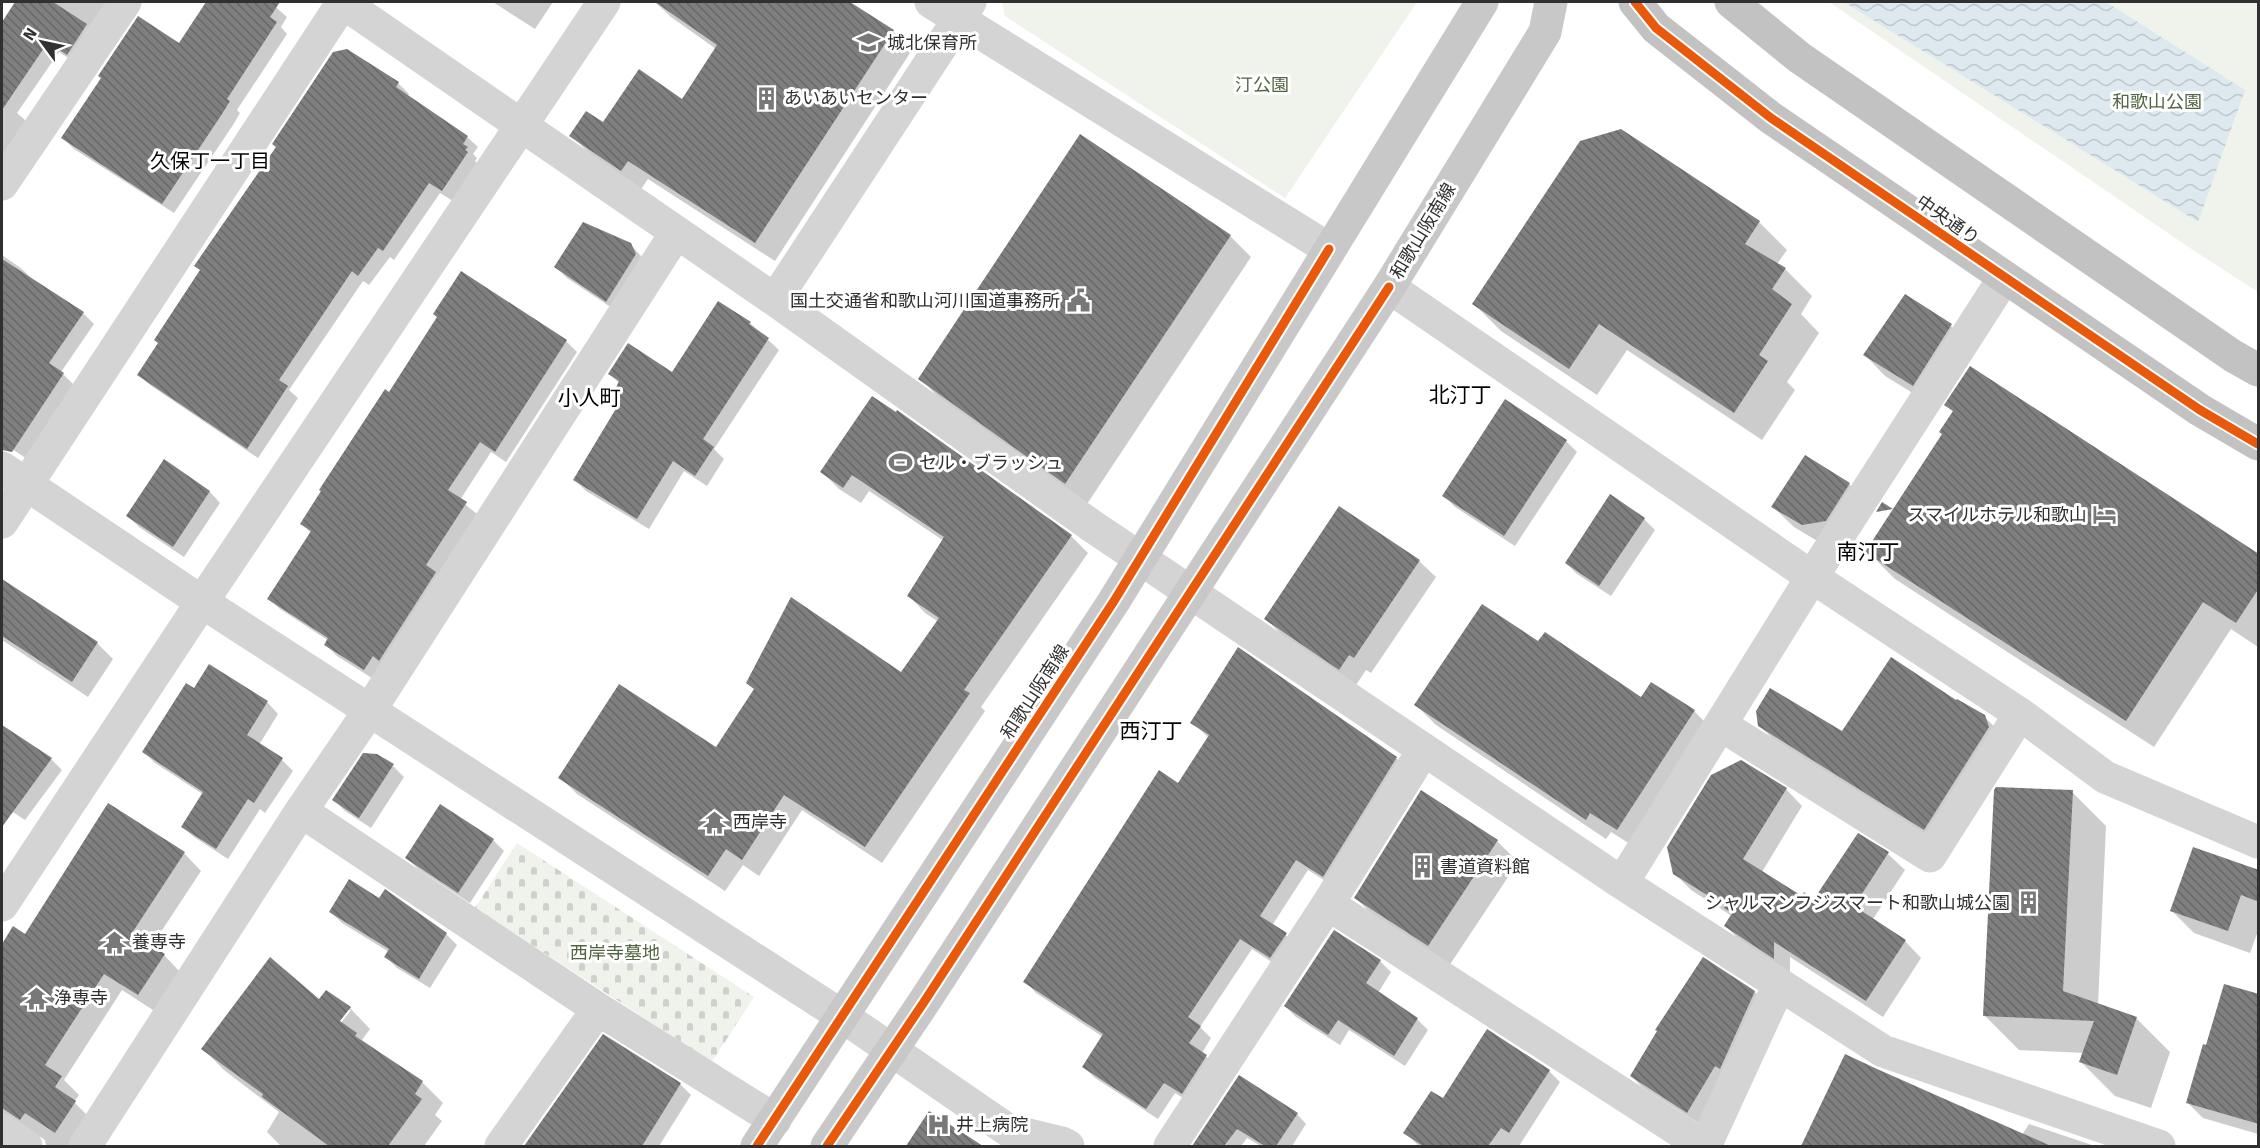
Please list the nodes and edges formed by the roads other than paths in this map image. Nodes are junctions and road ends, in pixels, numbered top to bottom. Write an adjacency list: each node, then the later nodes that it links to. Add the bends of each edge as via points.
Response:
1 (125, 2): 11 (street)
2 (343, 2): 10 (street); 19 (street)
3 (604, 2): 10 (street)
4 (931, 2): 9 (street)
5 (1482, 2): 13 (main road, 和歌山阪南線)
6 (1551, 2): 15 (main road, 和歌山阪南線, via 1545,32)
7 (1635, 2): 14 (highway, 中央通り, via 1656,28 1771,117)
8 (1731, 2): 17 (highway, via 1800,58 2233,356)
9 (964, 10): 13 (street); 16 (street)
10 (522, 124): 12 (street); 24 (street)
11 (2, 184)
12 (676, 233): 16 (street); 25 (street)
13 (1329, 249): 21 (main road, 和歌山阪南線)
14 (2004, 278): 18 (highway, 中央通り, via 2200,410); 22 (street)
15 (1389, 287): 22 (street); 23 (main road, 和歌山阪南線)
16 (775, 300): 21 (street)
17 (2259, 370)
18 (2259, 444)
19 (14, 476): 20 (street); 24 (street)
20 (2, 522)
21 (1141, 559): 23 (street); 36 (main road, 和歌山阪南線)
22 (1812, 577): 26 (street); 27 (street)
23 (1192, 591): 28 (street); 37 (main road, 和歌山阪南線)
24 (202, 602): 25 (street); 32 (street)
25 (370, 710): 29 (street); 36 (street)
26 (2020, 714): 27 (street, via 1930,856); 30 (street, via 2106,777)
27 (1721, 725): 31 (street)
28 (1423, 751): 31 (street); 33 (street)
29 (302, 811): 35 (street); 42 (street)
30 (2259, 842)
31 (1622, 883): 34 (street)
32 (2, 904)
33 (1328, 904): 47 (street); 48 (street)
34 (1779, 985): 48 (street); 49 (street, via 1883,1051)
35 (598, 1009): 38 (street); 43 (street)
36 (842, 1016): 37 (street); 38 (main road, 和歌山阪南線)
37 (892, 1050): 40 (street); 45 (main road, 和歌山阪南線)
38 (775, 1120): 44 (main road, 和歌山阪南線)
39 (2, 1130): 41 (street)
40 (1019, 1138): 46 (street)
41 (26, 1146)
42 (85, 1146)
43 (501, 1146)
44 (757, 1146)
45 (827, 1146)
46 (1068, 1146)
47 (1170, 1146)
48 (1704, 1146)
49 (2159, 1146)

